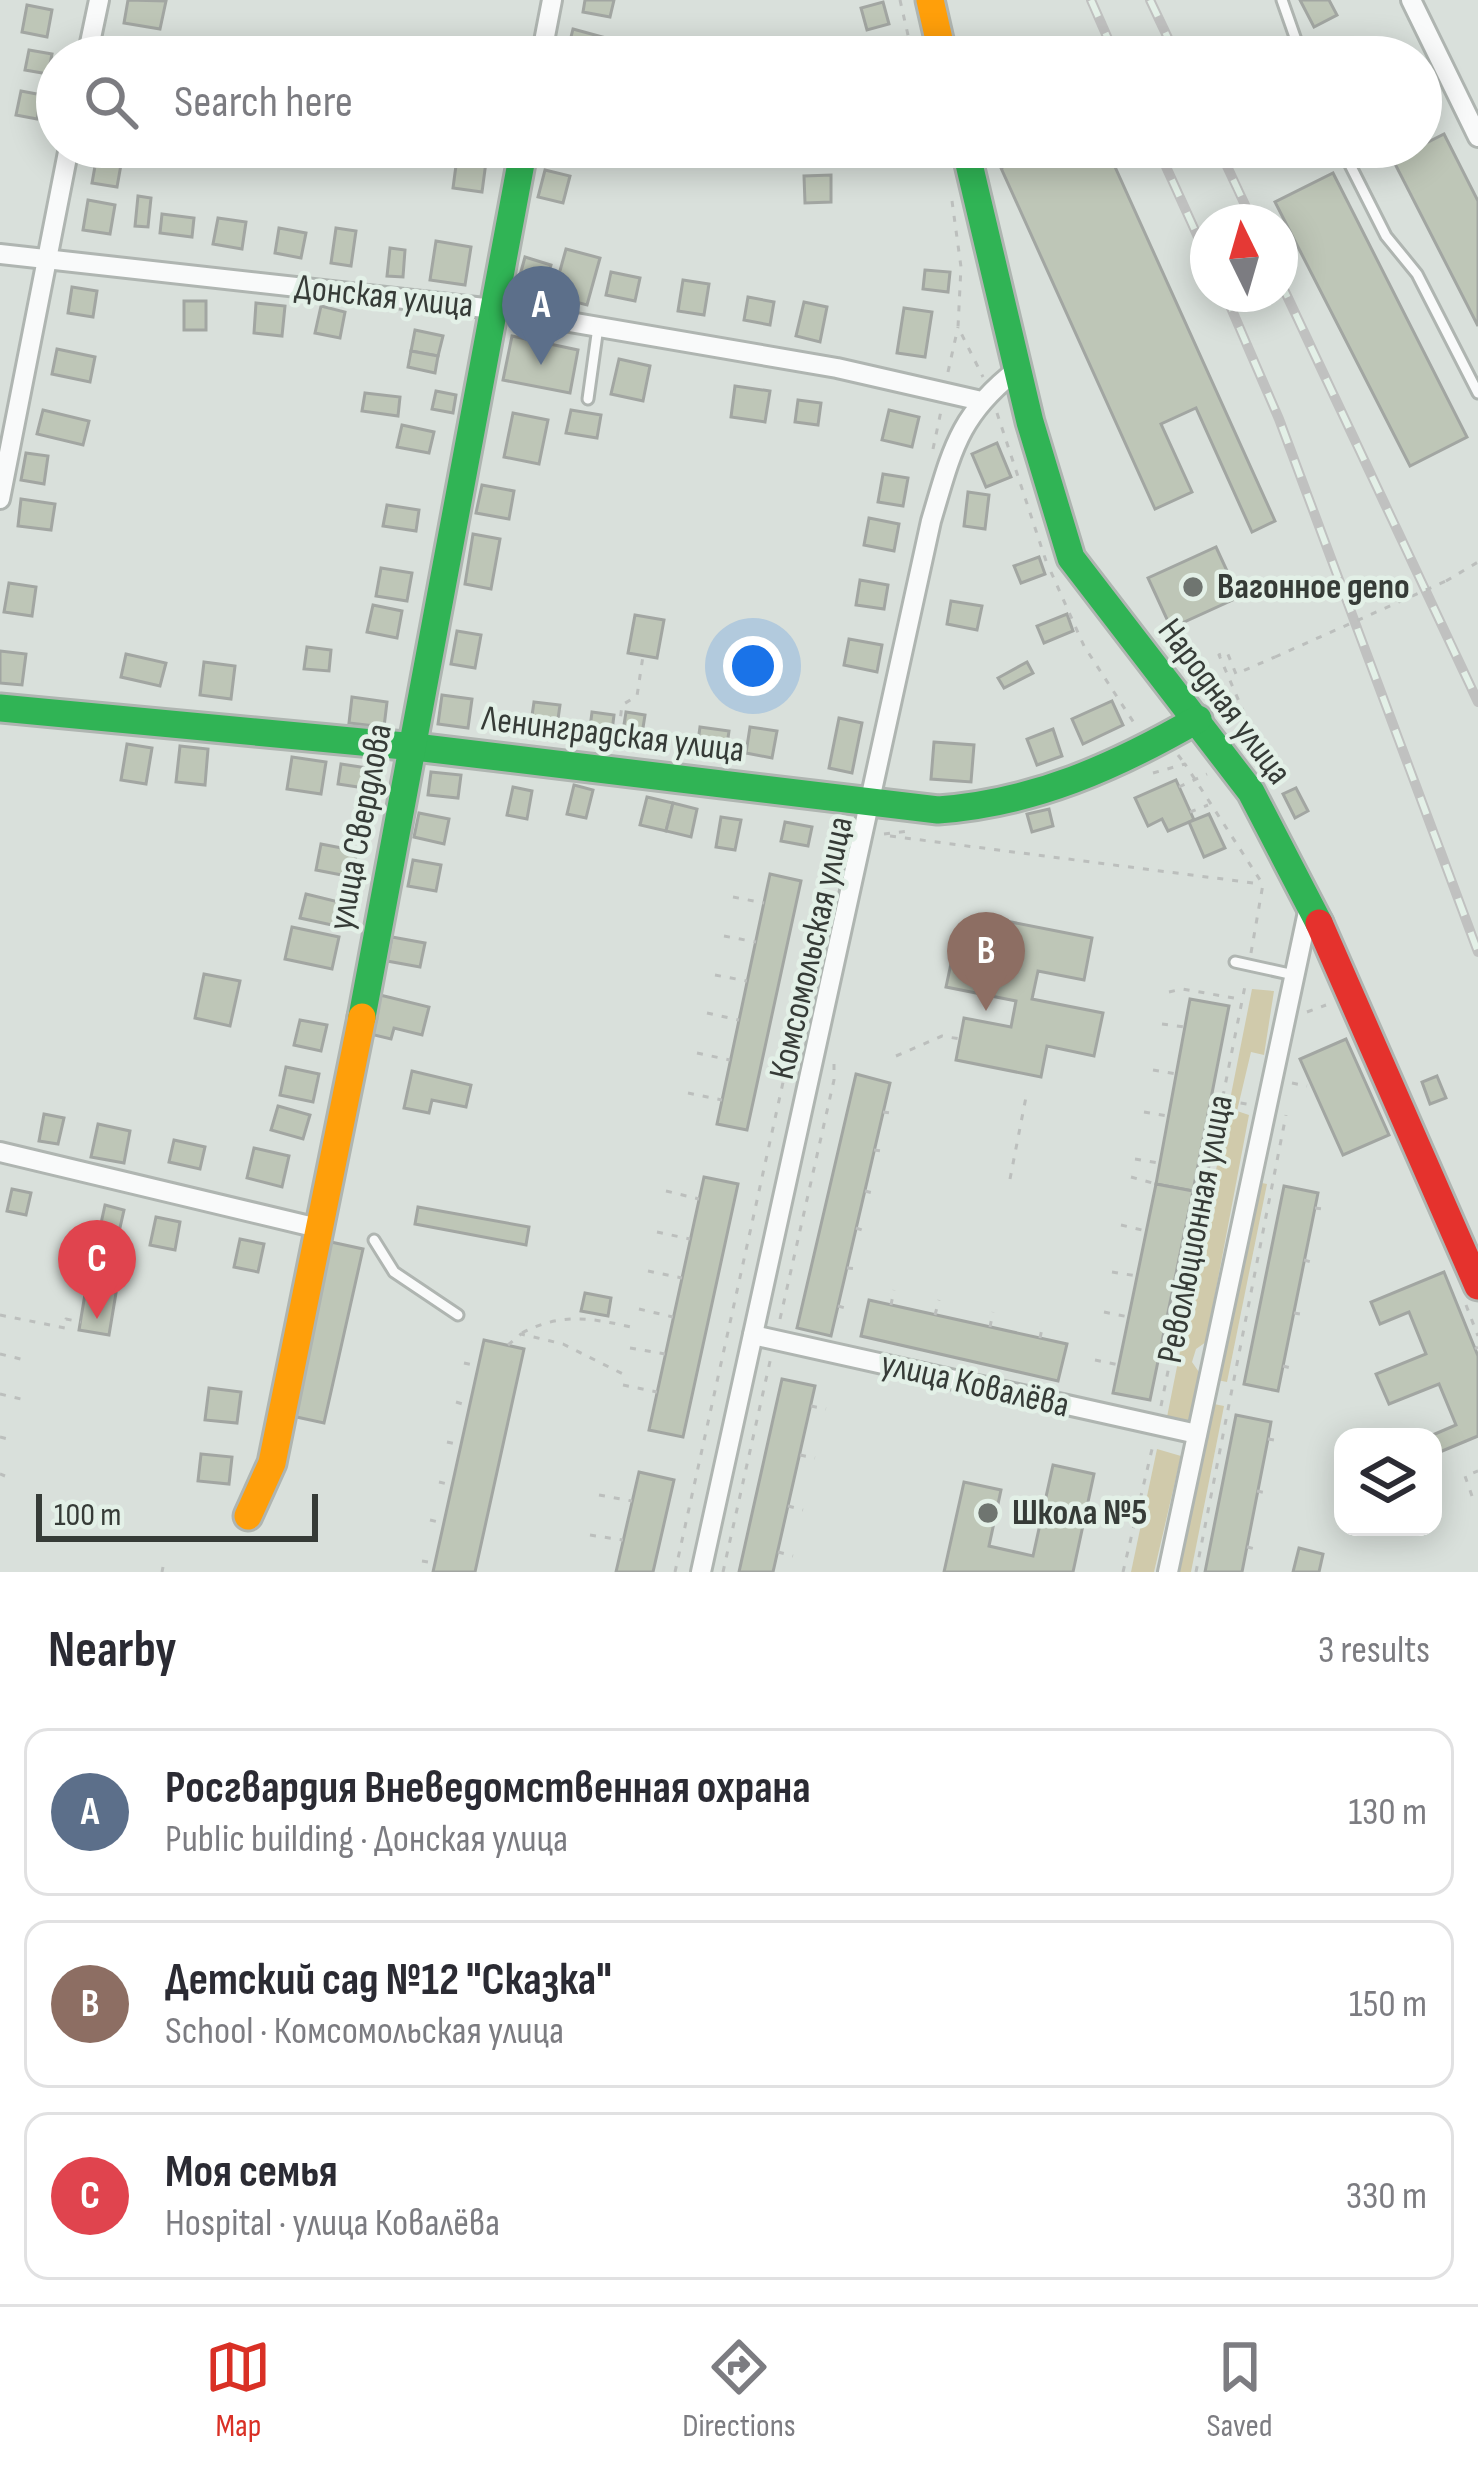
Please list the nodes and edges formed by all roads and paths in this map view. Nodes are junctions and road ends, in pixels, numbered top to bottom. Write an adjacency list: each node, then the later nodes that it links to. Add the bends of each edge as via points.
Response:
1 (99, 0): 7 (street)
2 (552, 0): 8 (street)
3 (900, 0): 9 (path)
4 (930, 0): 10 (street)
5 (1282, 0): 11 (lane)
6 (1411, 0): 12 (street)
7 (91, 36)
8 (545, 36)
9 (909, 36)
10 (938, 36)
11 (1295, 36)
12 (1429, 36)
13 (1442, 63): 14 (street)
14 (1478, 136)
15 (65, 168): 20 (street)
16 (520, 168): 21 (street, улица Свердлова)
17 (970, 168): 24 (street, Народная улица)
18 (1352, 168): 26 (lane)
19 (0, 254): 20 (street, Донская улица)
20 (46, 261): 21 (street, Донская улица); 30 (street)
21 (494, 309): 22 (street, Донская улица); 36 (street, улица Свердлова)
22 (598, 327): 25 (street, Донская улица); 27 (lane)
23 (958, 327): 25 (path)
24 (1018, 368): 28 (street, Комсомольская улица); 35 (street, Народная улица, via 1071,558)
25 (944, 392): 28 (street, Донская улица); 29 (path)
26 (1478, 393)
27 (588, 399)
28 (977, 400): 39 (street, Комсомольская улица, via 958,432 931,521)
29 (932, 452)
30 (0, 500)
31 (1478, 562): 33 (path, bridge, via 1236,674 1227,652 1219,655)
32 (643, 656): 37 (path, via 637,696 622,705)
33 (1228, 680)
34 (0, 708): 36 (street, Ленинградская улица)
35 (1198, 718): 39 (street, Ленинградская улица, via 1048,794 978,808); 47 (street, Народная улица, via 1251,792)
36 (415, 747): 37 (street, Ленинградская улица); 101 (street, улица Свердлова)
37 (614, 771): 39 (street, Ленинградская улица)
38 (1179, 787): 40 (path, via 1196,781)
39 (857, 804): 137 (street, Комсомольская улица); 191 (path, Комсомольская улица)
40 (1209, 804): 41 (path, via 1193,811); 42 (path)
41 (1198, 818)
42 (1228, 833): 44 (path); 45 (path)
43 (882, 837): 45 (path)
44 (1220, 837)
45 (1263, 884): 52 (path, Революционная улица)
46 (733, 898): 48 (path)
47 (1310, 902): 54 (street, Революционная улица); 116 (street, Народная улица)
48 (764, 903)
49 (724, 936): 50 (path)
50 (756, 941)
51 (1235, 962): 52 (lane)
52 (1249, 965): 54 (lane); 57 (path, Революционная улица)
53 (715, 975): 55 (path)
54 (1296, 976): 79 (street, Революционная улица)
55 (747, 981)
56 (1168, 992): 57 (path)
57 (1242, 999): 77 (path, Революционная улица)
58 (1335, 1002): 60 (path)
59 (706, 1013): 61 (path)
60 (1305, 1013)
61 (739, 1020)
62 (1162, 1024): 63 (path)
63 (1185, 1028)
64 (960, 1039): 66 (path, via 942,1036)
65 (697, 1053): 68 (path)
66 (896, 1056)
67 (834, 1059): 139 (path, Комсомольская улица)
68 (730, 1060)
69 (1153, 1070): 70 (path)
70 (1176, 1074)
71 (1292, 1083): 72 (path)
72 (1307, 1087)
73 (688, 1093): 76 (path)
74 (1026, 1097): 90 (path)
75 (1211, 1098): 77 (path)
76 (722, 1100)
77 (1221, 1100): 79 (path); 92 (path, Революционная улица)
78 (1287, 1106): 196 (path, Революционная улица)
79 (1267, 1107): 161 (street, Революционная улица)
80 (883, 1112): 82 (path)
81 (1144, 1112): 83 (path)
82 (891, 1113)
83 (1168, 1116)
84 (874, 1150): 85 (path)
85 (882, 1151)
86 (0, 1152): 101 (street)
87 (1135, 1159): 88 (path)
88 (1159, 1163)
89 (1131, 1177): 91 (path)
90 (1010, 1179)
91 (1156, 1184)
92 (1203, 1190): 95 (path); 160 (path, Революционная улица)
93 (666, 1191): 97 (path)
94 (865, 1191): 96 (path)
95 (1193, 1191)
96 (873, 1192)
97 (699, 1199)
98 (1315, 1208): 99 (path)
99 (1324, 1209)
100 (1121, 1225): 104 (path)
101 (318, 1228): 180 (street, улица Свердлова, via 272,1463)
102 (856, 1228): 103 (path)
103 (865, 1231)
104 (1146, 1231)
105 (657, 1232): 106 (path)
106 (690, 1239)
107 (374, 1240): 127 (lane, via 394,1272)
108 (1304, 1260): 109 (path)
109 (1315, 1262)
110 (847, 1268): 111 (path)
111 (857, 1269)
112 (648, 1271): 115 (path)
113 (1112, 1272): 114 (path)
114 (1137, 1276)
115 (682, 1277)
116 (1478, 1286)
117 (894, 1289): 119 (path)
118 (939, 1300): 128 (path)
119 (891, 1305)
120 (838, 1306): 122 (path)
121 (639, 1309): 130 (path)
122 (849, 1309)
123 (993, 1312): 134 (path)
124 (1104, 1312): 131 (path)
125 (1294, 1313): 129 (path)
126 (0, 1315): 132 (path, via 65,1328 66,1319)
127 (458, 1315)
128 (935, 1315)
129 (1305, 1315)
130 (673, 1317)
131 (1129, 1317)
132 (81, 1322)
133 (1043, 1324): 138 (path)
134 (990, 1327)
135 (634, 1328): 136 (path, via 571,1316)
136 (521, 1334): 140 (path); 151 (path, via 563,1344)
137 (753, 1335): 139 (street, улица Ковалёва); 192 (street, Комсомольская улица)
138 (1040, 1338)
139 (775, 1340): 160 (street, улица Ковалёва); 193 (path, Комсомольская улица)
140 (508, 1346)
141 (631, 1348): 143 (path)
142 (0, 1354): 145 (path)
143 (665, 1354)
144 (1095, 1360): 147 (path)
145 (28, 1361)
146 (464, 1363): 148 (path)
147 (1119, 1365)
148 (478, 1366)
149 (1283, 1366): 150 (path)
150 (1295, 1369)
151 (625, 1375)
152 (623, 1385): 153 (path)
153 (657, 1392)
154 (0, 1394): 155 (path)
155 (21, 1399)
156 (455, 1402): 157 (path)
157 (469, 1406)
158 (811, 1406): 159 (path)
159 (826, 1409)
160 (1157, 1426): 161 (street, улица Ковалёва); 194 (path, Революционная улица)
161 (1197, 1434): 195 (street, Революционная улица)
162 (0, 1437): 164 (path)
163 (1268, 1439): 165 (path)
164 (12, 1440)
165 (1281, 1441)
166 (447, 1442): 167 (path)
167 (461, 1444)
168 (800, 1455): 169 (path)
169 (815, 1458)
170 (1478, 1471): 176 (path, via 1465,1476)
171 (439, 1483): 172 (path)
172 (452, 1485)
173 (1257, 1491): 174 (path)
174 (1271, 1494)
175 (599, 1495): 177 (path)
176 (1472, 1496)
177 (632, 1501)
178 (788, 1506): 179 (path)
179 (803, 1510)
180 (248, 1516)
181 (430, 1520): 182 (path)
182 (443, 1523)
183 (590, 1534): 184 (path)
184 (623, 1540)
185 (1246, 1547): 186 (path)
186 (1260, 1550)
187 (778, 1552): 188 (path)
188 (793, 1556)
189 (422, 1561): 190 (path)
190 (435, 1563)
191 (675, 1572)
192 (701, 1572)
193 (723, 1572)
194 (1124, 1572)
195 (1168, 1572)
196 (1196, 1572)

